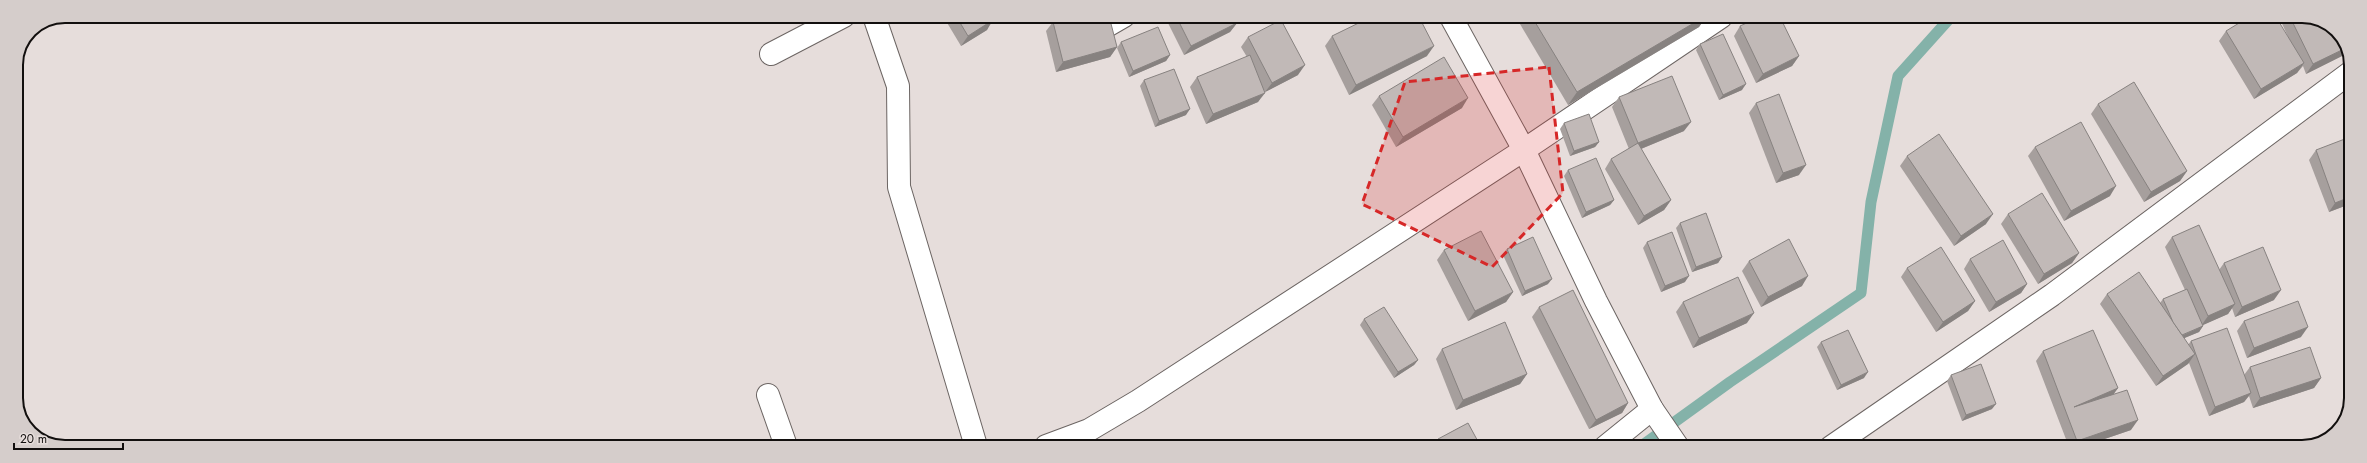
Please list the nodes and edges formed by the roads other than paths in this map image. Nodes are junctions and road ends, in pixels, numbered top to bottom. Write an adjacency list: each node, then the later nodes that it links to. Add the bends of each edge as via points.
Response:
1 (831, 23): 7 (street)
2 (876, 23): 13 (street, via 898,86 899,187)
3 (1112, 23): 6 (street)
4 (1454, 23): 9 (street)
5 (1712, 23): 9 (street)
6 (1105, 27)
7 (771, 54)
8 (2344, 77): 17 (street, via 2052,295)
9 (1524, 150): 11 (street, via 1596,301); 14 (street, via 1138,401 1089,430)
10 (768, 395): 12 (street)
11 (1656, 414): 15 (street); 16 (street)
12 (784, 440)
13 (974, 440)
14 (1062, 440)
15 (1616, 440)
16 (1673, 440)
17 (1841, 440)

